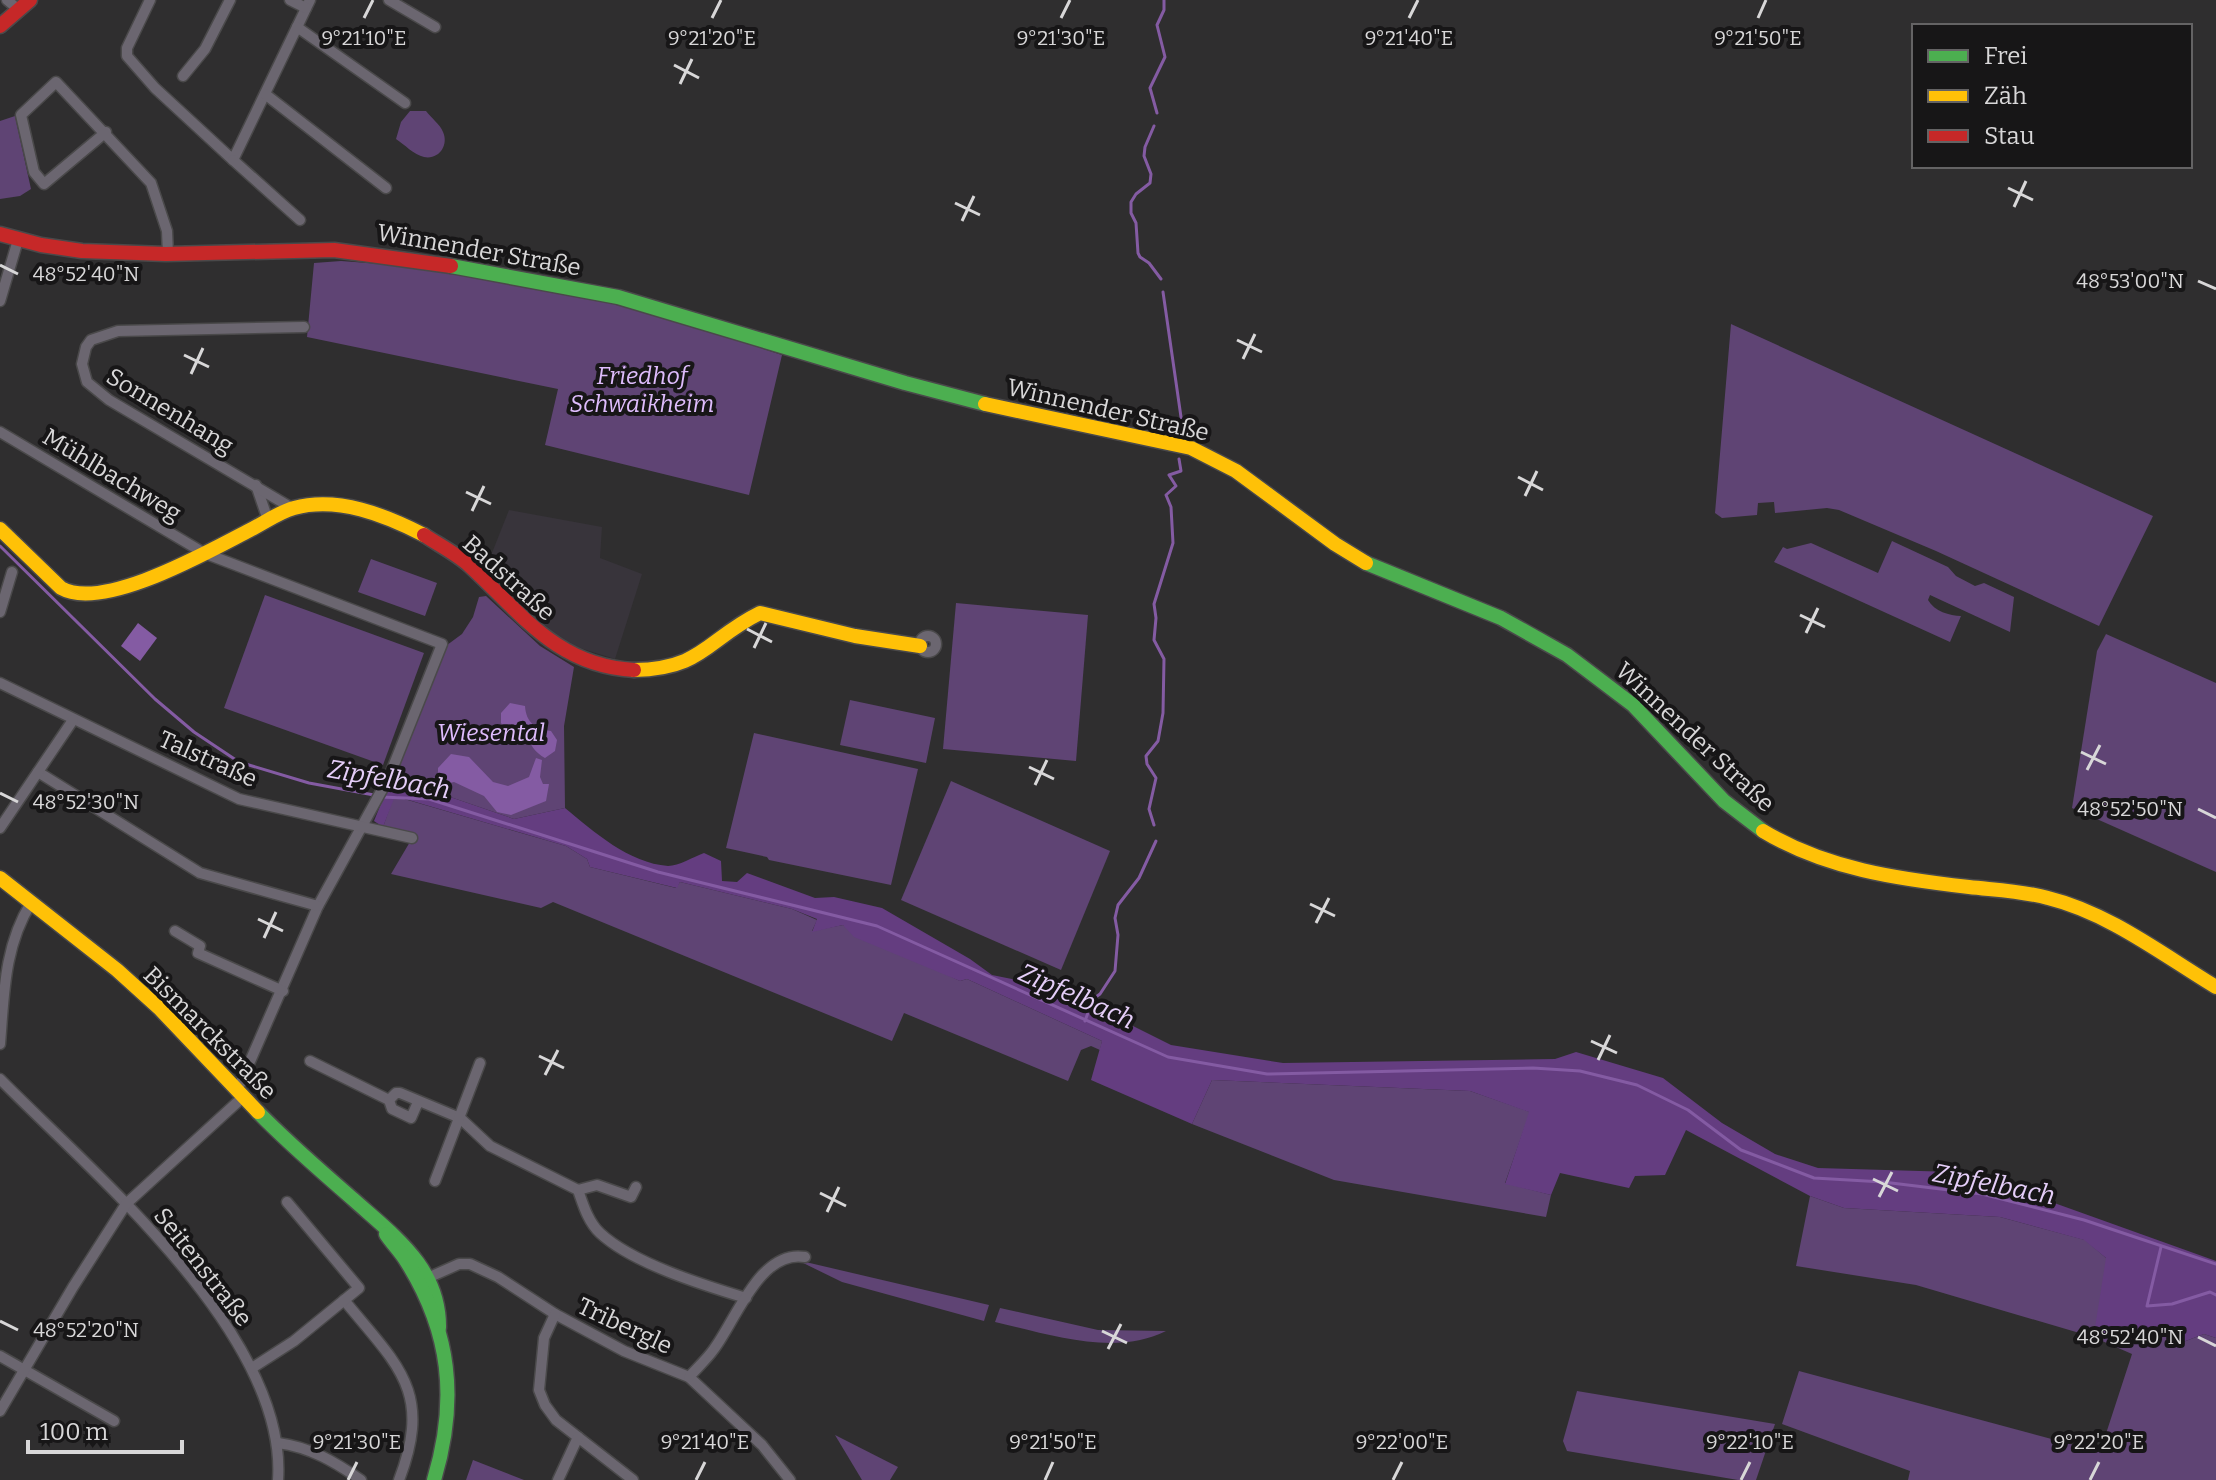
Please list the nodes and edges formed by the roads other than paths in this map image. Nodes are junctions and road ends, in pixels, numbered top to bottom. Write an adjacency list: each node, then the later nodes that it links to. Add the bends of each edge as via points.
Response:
1 (7, 0): 7 (street)
2 (150, 0): 15 (street, via 127,56)
3 (230, 0): 11 (street, via 205,49)
4 (290, 0): 6 (street)
5 (389, 0): 10 (street)
6 (308, 4): 9 (street)
7 (25, 5): 8 (main road)
8 (0, 26)
9 (297, 27): 12 (street); 13 (street)
10 (435, 27)
11 (183, 76)
12 (265, 94): 15 (street); 16 (street)
13 (405, 103)
14 (106, 132): 14 (street, via 44,184 34,172 21,115 56,82); 20 (street, via 151,183 167,231)
15 (233, 160): 17 (street)
16 (386, 188)
17 (300, 220)
18 (0, 234): 19 (main road, Winnender Straße)
19 (18, 240): 20 (main road, Winnender Straße, via 89,253); 21 (street)
20 (168, 254): 44 (main road, Winnender Straße, via 343,251 577,288 981,403 1191,448 1245,475 1355,557 1513,623 1563,651 1639,710 1728,805 1788,845 1879,874 2057,900)
21 (7, 277): 22 (street); 23 (street)
22 (0, 289)
23 (0, 301)
24 (304, 327): 26 (street, Sonnenhang, via 118,331 96,337 83,354 84,375 92,388)
25 (0, 432): 30 (street, Mühlbachweg)
26 (256, 485): 27 (street, Sonnenhang); 28 (street)
27 (292, 508): 28 (main road, Badstraße); 33 (main road, Badstraße, via 333,505 401,523 469,565 559,650 593,665 646,670 680,665 760,613)
28 (268, 520): 30 (main road, Badstraße)
29 (0, 529): 30 (main road, Badstraße, via 62,588 80,594 129,584)
30 (204, 553): 37 (street, Mühlbachweg, via 442,644 389,777)
31 (12, 572): 32 (street)
32 (0, 612)
33 (920, 646)
34 (0, 683): 35 (street, Talstraße)
35 (73, 720): 36 (street); 37 (street, Talstraße, via 239,799)
36 (38, 772): 38 (street); 42 (street, via 200,873)
37 (362, 827): 39 (street, Talstraße); 42 (street)
38 (0, 828)
39 (412, 838)
40 (0, 878): 41 (main road, Bismarckstraße)
41 (31, 903): 46 (street, via 11,944); 50 (main road, Bismarckstraße, via 159,1008)
42 (318, 906): 45 (street)
43 (175, 931): 45 (street, via 200,946 198,953)
44 (2216, 987)
45 (283, 991): 50 (street)
46 (0, 1044)
47 (310, 1061): 51 (street)
48 (480, 1063): 53 (street)
49 (0, 1079): 58 (street, Seitenstraße)
50 (240, 1094): 58 (street); 60 (main road, Bismarckstraße, via 383,1226)
51 (389, 1100): 52 (street, via 396,1093); 52 (street, via 392,1109 411,1118)
52 (418, 1102): 53 (street)
53 (460, 1118): 54 (street); 56 (street, via 490,1146)
54 (435, 1181)
55 (636, 1187): 56 (street, via 631,1197 597,1185)
56 (578, 1190): 61 (street, via 598,1231 626,1252)
57 (287, 1202): 62 (street, via 359,1288)
58 (126, 1204): 65 (street, Seitenstraße, via 199,1287); 66 (street)
59 (805, 1257): 61 (street, via 779,1260)
60 (422, 1281): 63 (street, Tribergle, via 470,1264); 75 (main road, Bismarckstraße, via 435,1295 450,1387)
61 (746, 1298): 67 (street, via 715,1348)
62 (344, 1300): 65 (street); 74 (street, via 397,1366 412,1397 412,1439)
63 (555, 1314): 67 (street, Tribergle, via 624,1351); 70 (street, via 544,1338 539,1390 556,1420)
64 (0, 1356): 66 (street)
65 (252, 1368): 71 (street, Seitenstraße)
66 (23, 1369): 68 (street); 69 (street)
67 (689, 1377): 78 (street, Tribergle, via 762,1445)
68 (0, 1411)
69 (114, 1421)
70 (578, 1437): 76 (street); 77 (street)
71 (278, 1443): 72 (street, Seitenstraße); 73 (street, via 316,1453)
72 (278, 1480)
73 (361, 1480)
74 (399, 1480)
75 (434, 1480)
76 (558, 1480)
77 (633, 1480)
78 (790, 1480)

